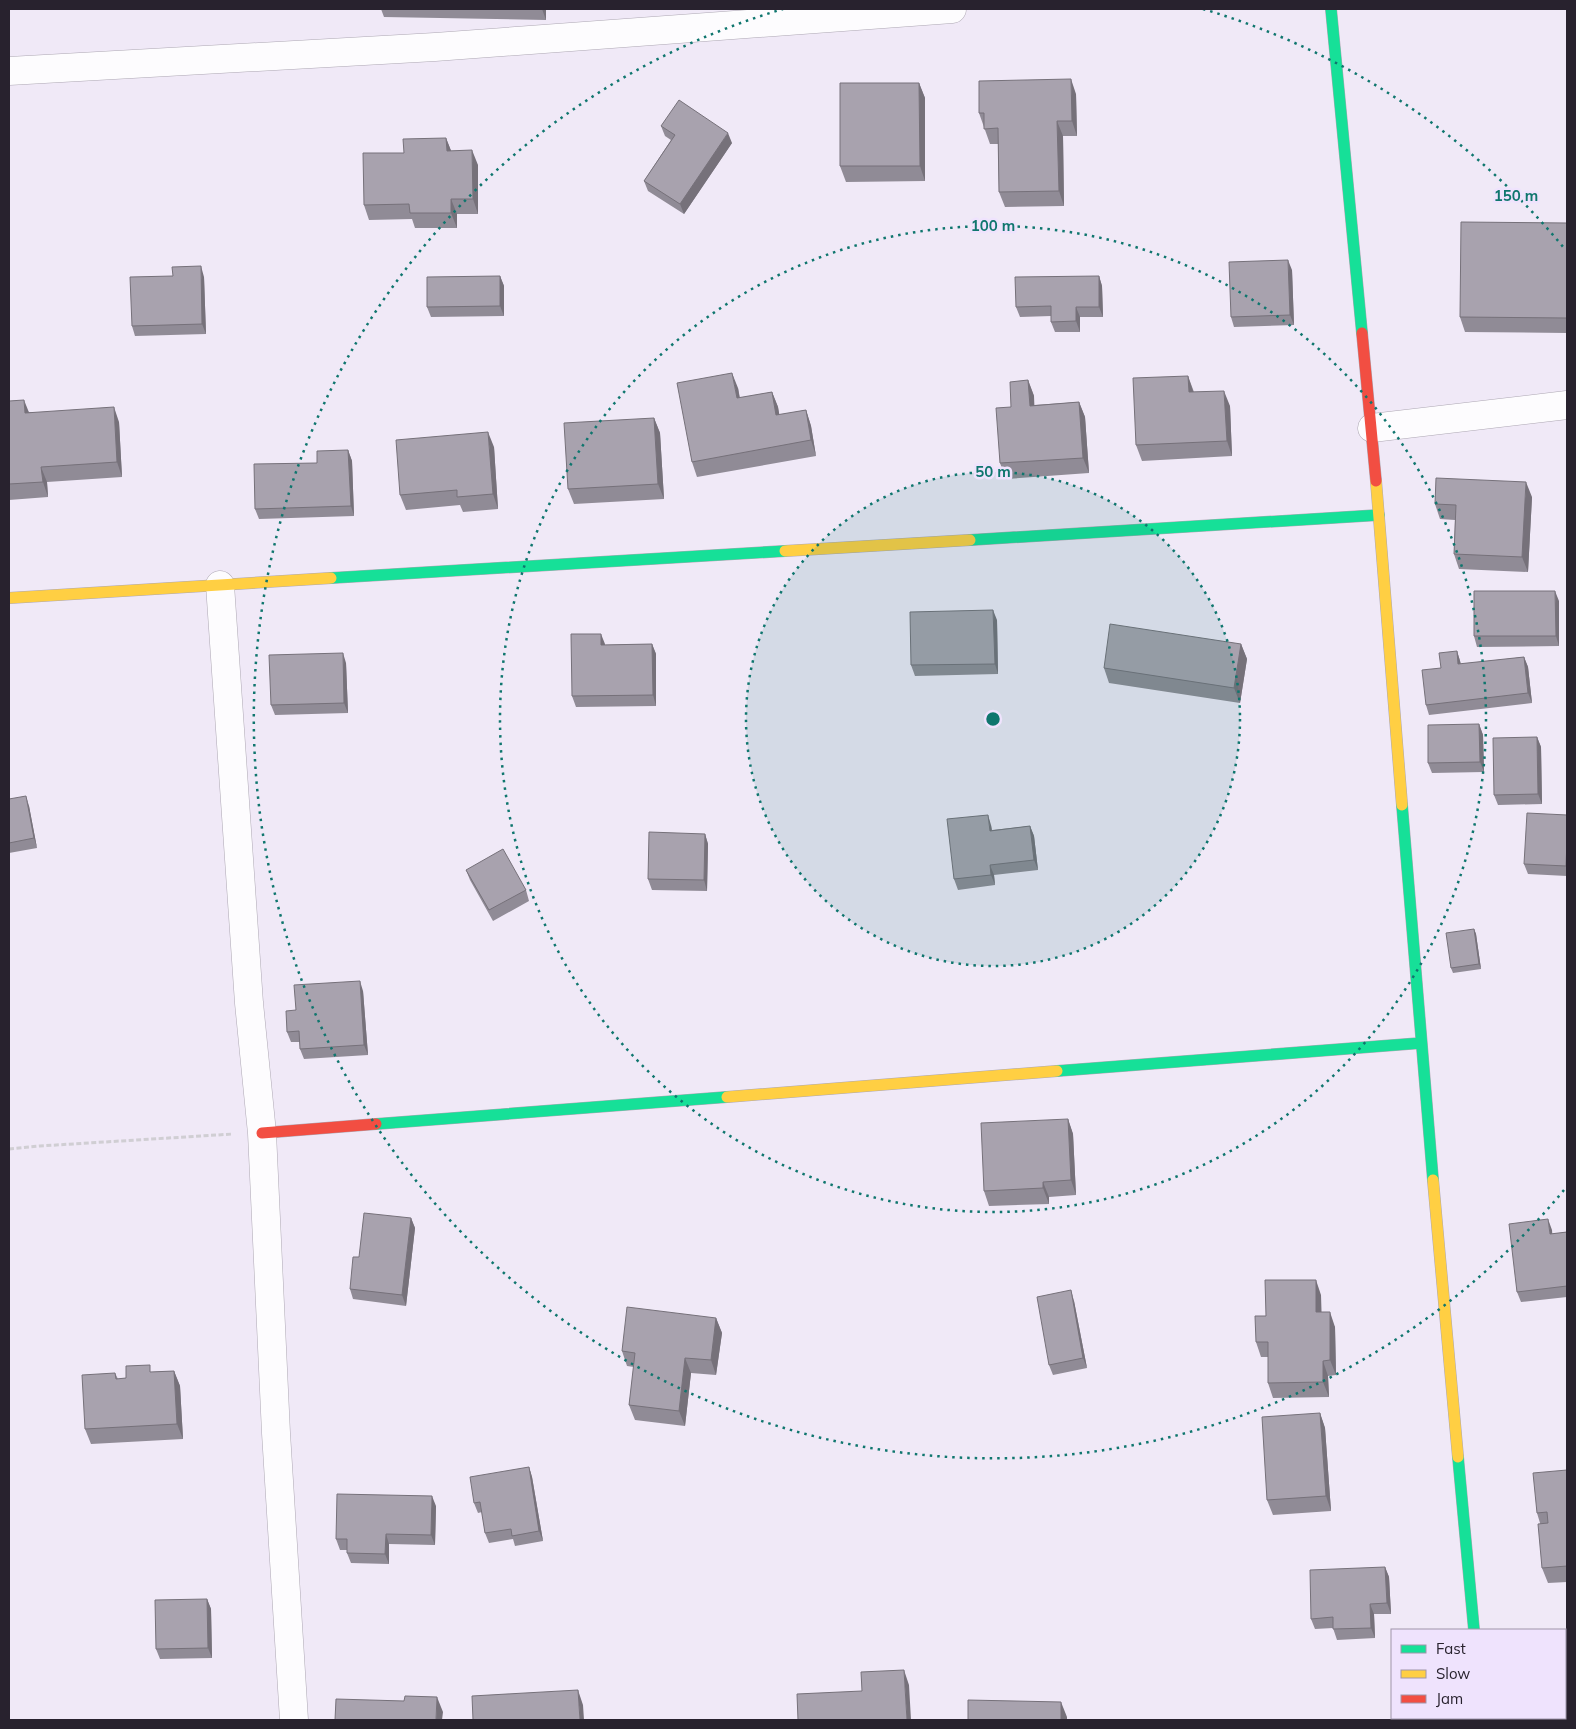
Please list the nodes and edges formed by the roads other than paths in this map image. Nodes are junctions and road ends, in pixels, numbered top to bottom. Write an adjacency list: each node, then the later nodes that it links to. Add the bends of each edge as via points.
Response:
1 (952, 9): 3 (street, via 435,47)
2 (1331, 9): 5 (street)
3 (9, 71)
4 (1567, 405): 5 (street)
5 (1372, 428): 6 (street)
6 (1380, 515): 7 (street); 9 (street)
7 (220, 585): 8 (street); 10 (street, via 249,1003)
8 (9, 598)
9 (1421, 1043): 10 (street); 11 (street)
10 (262, 1132): 12 (street)
11 (1474, 1629)
12 (294, 1720)

